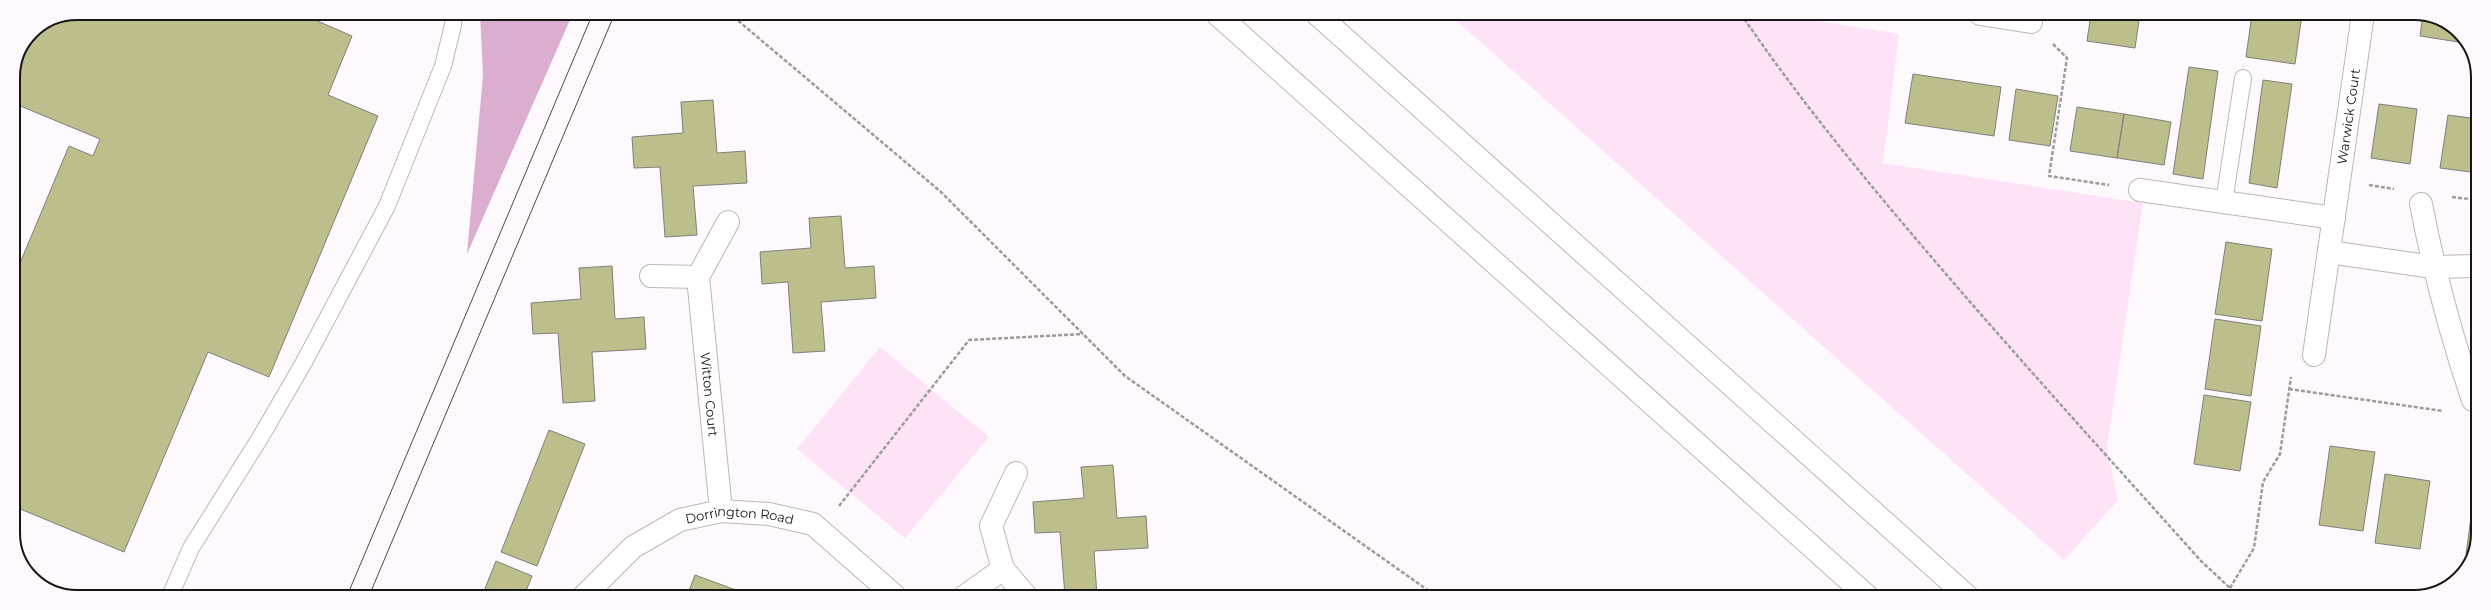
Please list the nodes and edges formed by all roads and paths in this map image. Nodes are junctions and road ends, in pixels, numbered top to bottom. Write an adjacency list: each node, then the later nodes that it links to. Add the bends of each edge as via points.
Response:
1 (454, 20): 29 (lane, via 443,66 387,206 299,371 191,548)
2 (737, 20): 19 (path, via 941,192)
3 (1224, 20): 35 (main road)
4 (1324, 20): 36 (main road)
5 (1745, 20): 28 (path, via 1768,55 1872,187 2016,357 2201,561)
6 (2034, 20): 9 (path, via 2067,58 2049,176)
7 (2362, 20): 12 (main road, Warwick Court)
8 (2243, 78): 10 (lane)
9 (2140, 190): 10 (main road)
10 (2224, 202): 12 (main road)
11 (2421, 204): 16 (main road)
12 (2334, 218): 14 (main road, Warwick Court)
13 (728, 222): 18 (main road)
14 (2329, 252): 16 (main road); 20 (main road, Warwick Court)
15 (2471, 266): 16 (main road)
16 (2433, 267): 22 (main road)
17 (651, 276): 18 (main road)
18 (698, 277): 25 (main road, Witton Court)
19 (1084, 334): 26 (path, via 969,340); 34 (path, via 1125,376)
20 (2314, 355): 21 (path, via 2295,352)
21 (2289, 389): 23 (path); 28 (path, via 2280,454 2263,482 2254,548)
22 (2471, 394)
23 (2445, 411)
24 (1016, 473): 27 (main road, via 991,526)
25 (721, 511): 26 (main road, Dorrington Road, via 769,514 813,524); 30 (main road, Dorrington Road, via 680,520 633,547)
26 (820, 530): 31 (main road, Dorrington Road)
27 (1003, 569): 32 (main road); 33 (main road)
28 (2230, 588)
29 (173, 590)
30 (590, 590)
31 (888, 590)
32 (973, 590)
33 (1021, 590)
34 (1428, 590)
35 (1860, 590)
36 (1960, 590)

